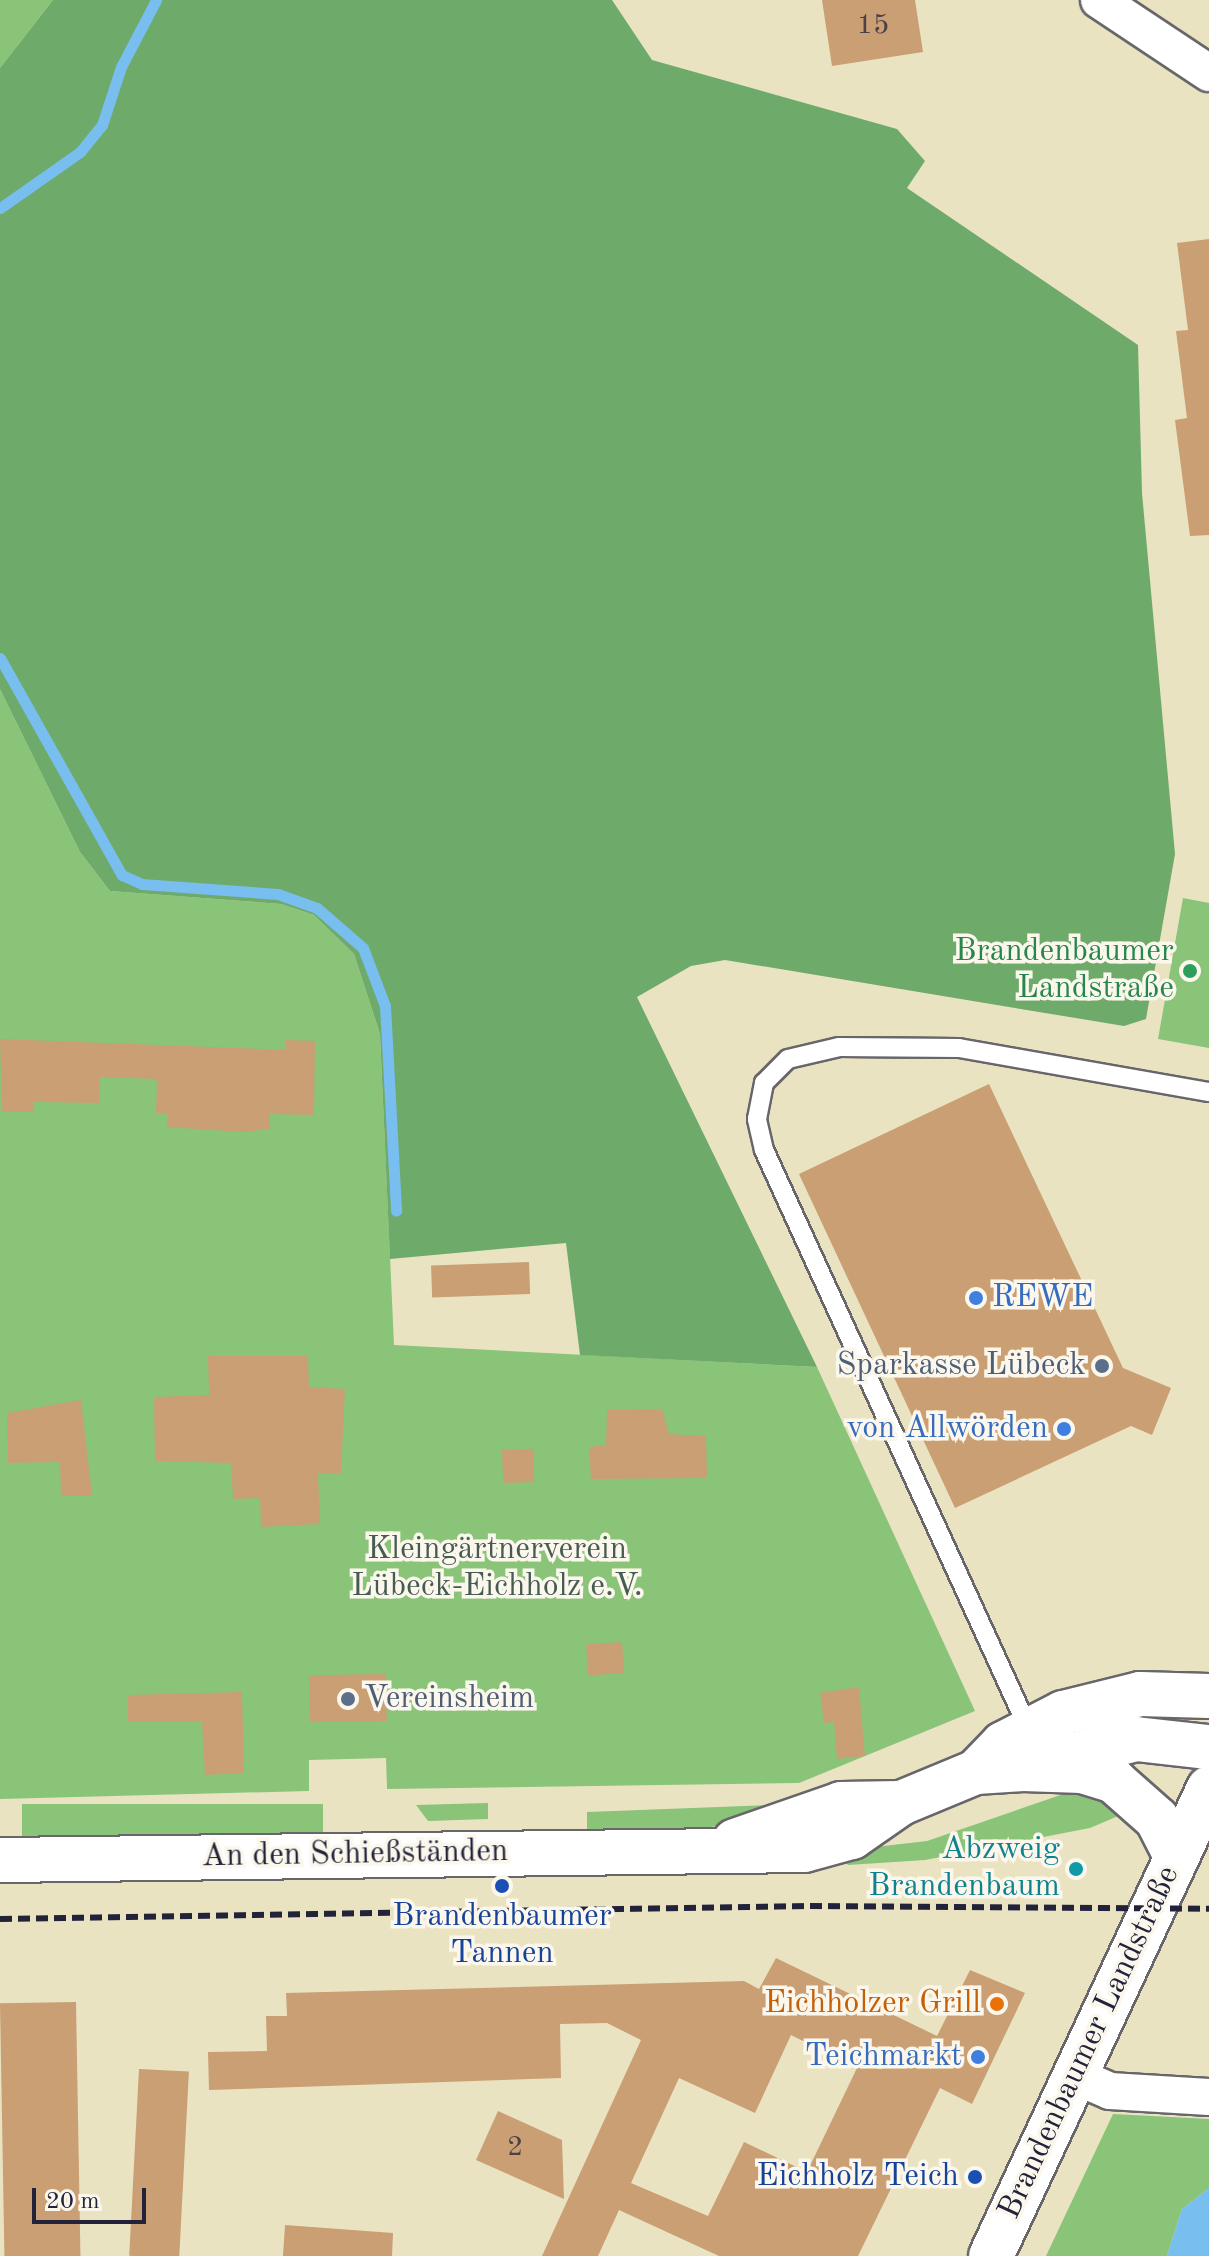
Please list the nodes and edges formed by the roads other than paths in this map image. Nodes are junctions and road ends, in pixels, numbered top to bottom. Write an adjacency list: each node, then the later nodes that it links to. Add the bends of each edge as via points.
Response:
1 (1099, 0): 2 (street)
2 (1209, 73)
3 (1209, 1092): 5 (lane, via 959,1048 839,1047 788,1059 764,1083 757,1119 764,1150)
4 (1209, 1696): 5 (street, An den Schießständen, via 1118,1698)
5 (1031, 1726): 7 (lane); 8 (street, An den Schießständen)
6 (1209, 1747): 7 (street, An den Schießständen, via 1136,1739)
7 (1023, 1769): 8 (street, An den Schießständen); 10 (street, An den Schießständen, via 1082,1771 1114,1781 1157,1819)
8 (976, 1772): 11 (street, An den Schießständen, via 901,1803 841,1804 710,1849)
9 (1209, 1788): 10 (street, Brandenbaumer Landstraße)
10 (1176, 1856): 12 (street, Brandenbaumer Landstraße)
11 (0, 1860)
12 (1073, 2075): 13 (street, via 1110,2091); 14 (street, Brandenbaumer Landstraße)
13 (1209, 2097)
14 (991, 2256)

